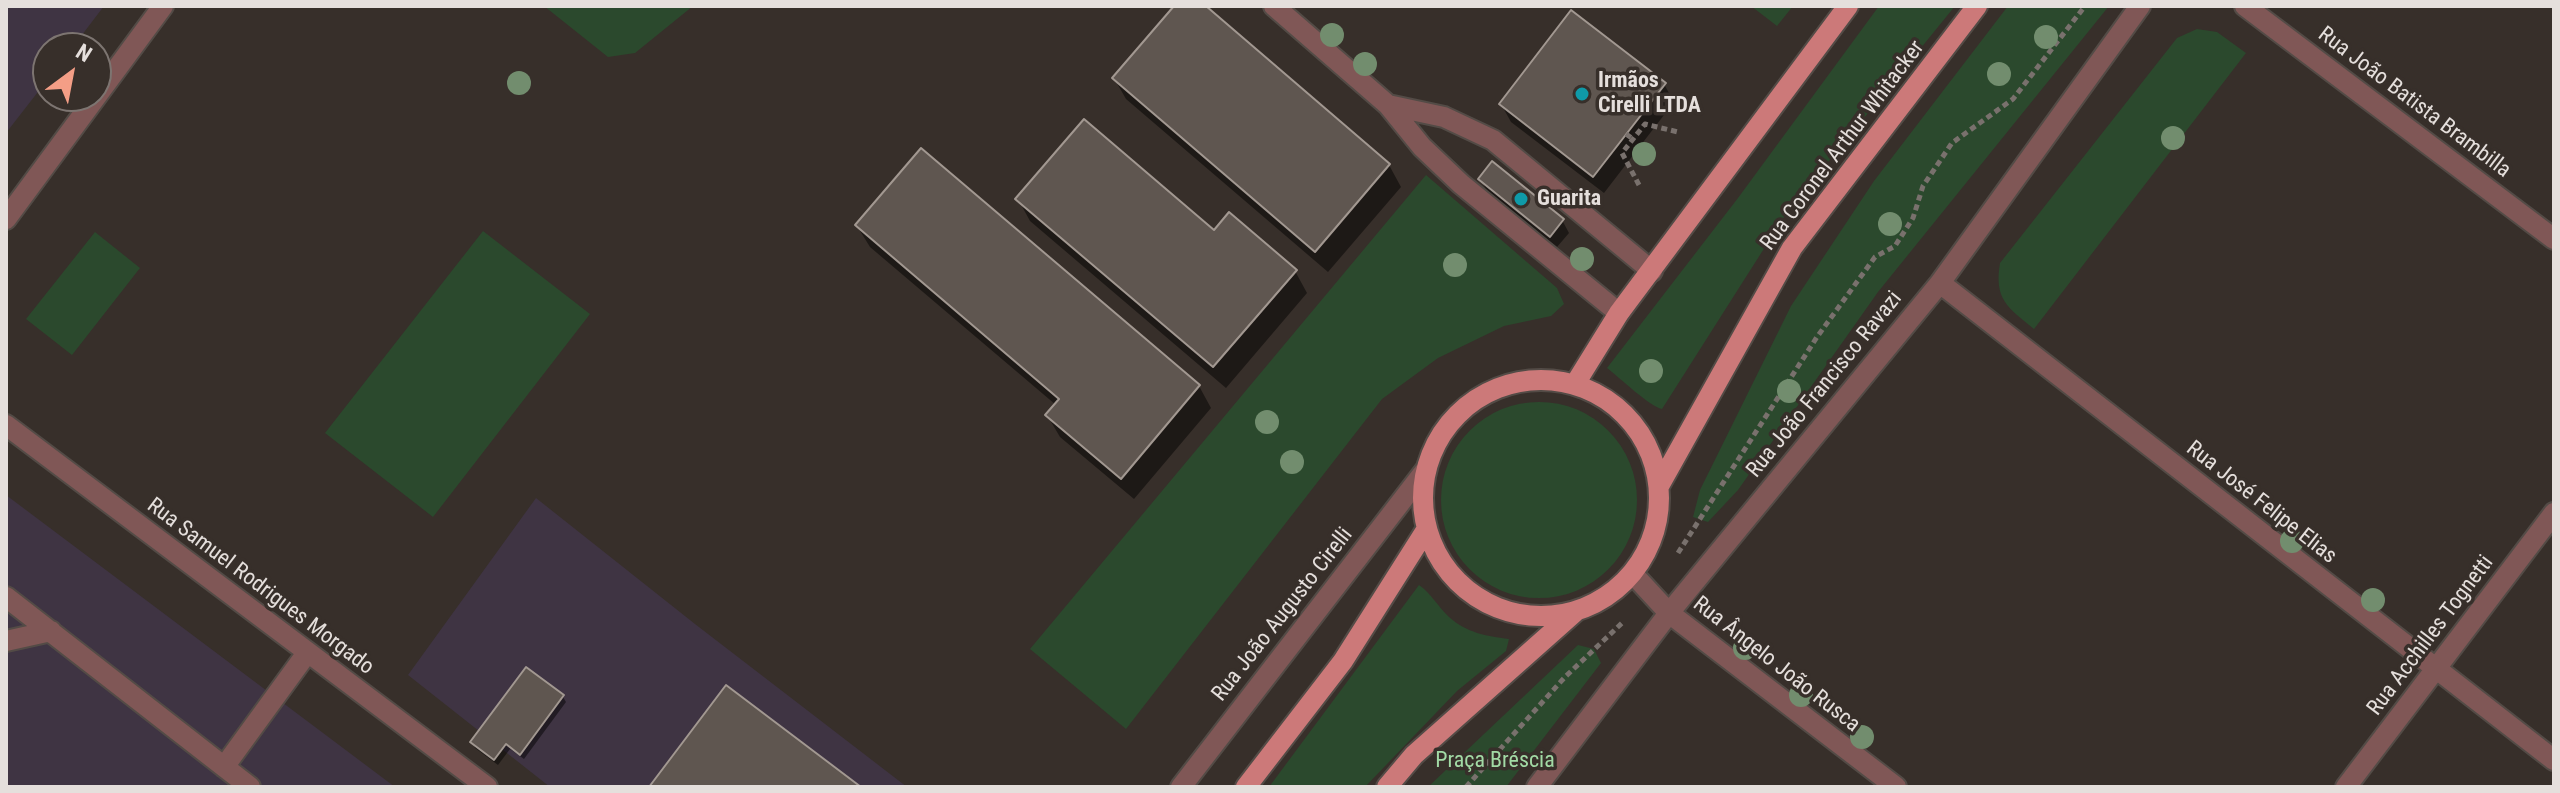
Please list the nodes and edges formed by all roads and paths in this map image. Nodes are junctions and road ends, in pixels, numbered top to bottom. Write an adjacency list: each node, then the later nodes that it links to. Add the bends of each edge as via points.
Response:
1 (1274, 6): 8 (street)
2 (1848, 6): 15 (main road)
3 (1977, 6): 21 (main road, Rua Coronel Arthur Whitacker, via 1792,248)
4 (2085, 6): 25 (path, via 2013,99 1952,143 1923,186 1913,218 1895,246 1875,257 1817,337)
5 (2140, 6): 16 (street, Rua João Francisco Ravazi)
6 (2245, 6): 14 (street, Rua João Batista Brambilla)
7 (157, 8): 13 (street)
8 (1388, 105): 15 (street, via 1444,117 1493,140); 17 (street, via 1461,184)
9 (1678, 132): 11 (path, via 1645,124)
10 (1626, 134): 11 (path)
11 (1633, 139): 12 (path, via 1622,153)
12 (1639, 185)
13 (6, 219)
14 (2554, 239)
15 (1652, 271): 17 (main road)
16 (1940, 283): 28 (street, Rua João Francisco Ravazi); 32 (street, Rua José Felipe Elias)
17 (1619, 313): 18 (main road)
18 (1575, 384): 20 (main road, via 1536,379 1498,386 1464,406 1438,436); 21 (main road, via 1607,399 1633,423 1651,453)
19 (6, 425): 31 (street, Rua Samuel Rodrigues Morgado)
20 (1424, 472): 23 (main road); 37 (street, Rua João Augusto Cirelli)
21 (1659, 486): 24 (main road, via 1658,517)
22 (2554, 513): 32 (street, Rua Acchilles Tognetti)
23 (1426, 530): 27 (main road, via 1442,564 1468,592 1500,610 1537,617); 38 (main road, via 1343,661)
24 (1633, 574): 25 (street, Rua Ângelo João Rusca); 27 (main road, via 1606,598)
25 (1651, 595): 28 (street, Rua Ângelo João Rusca); 40 (path, via 1565,677)
26 (6, 597): 29 (street)
27 (1575, 612): 39 (main road, via 1414,755)
28 (1669, 613): 41 (street, Rua João Francisco Ravazi); 42 (street, Rua Ângelo João Rusca)
29 (51, 631): 30 (street); 34 (street)
30 (6, 641)
31 (307, 653): 34 (street); 36 (street, Rua Samuel Rodrigues Morgado)
32 (2437, 670): 33 (street, Rua José Felipe Elias); 43 (street, Rua Acchilles Tognetti)
33 (2554, 760)
34 (224, 767): 35 (street)
35 (250, 787)
36 (487, 787)
37 (1181, 787)
38 (1246, 787)
39 (1387, 787)
40 (1466, 787)
41 (1537, 787)
42 (1896, 787)
43 (2346, 787)

